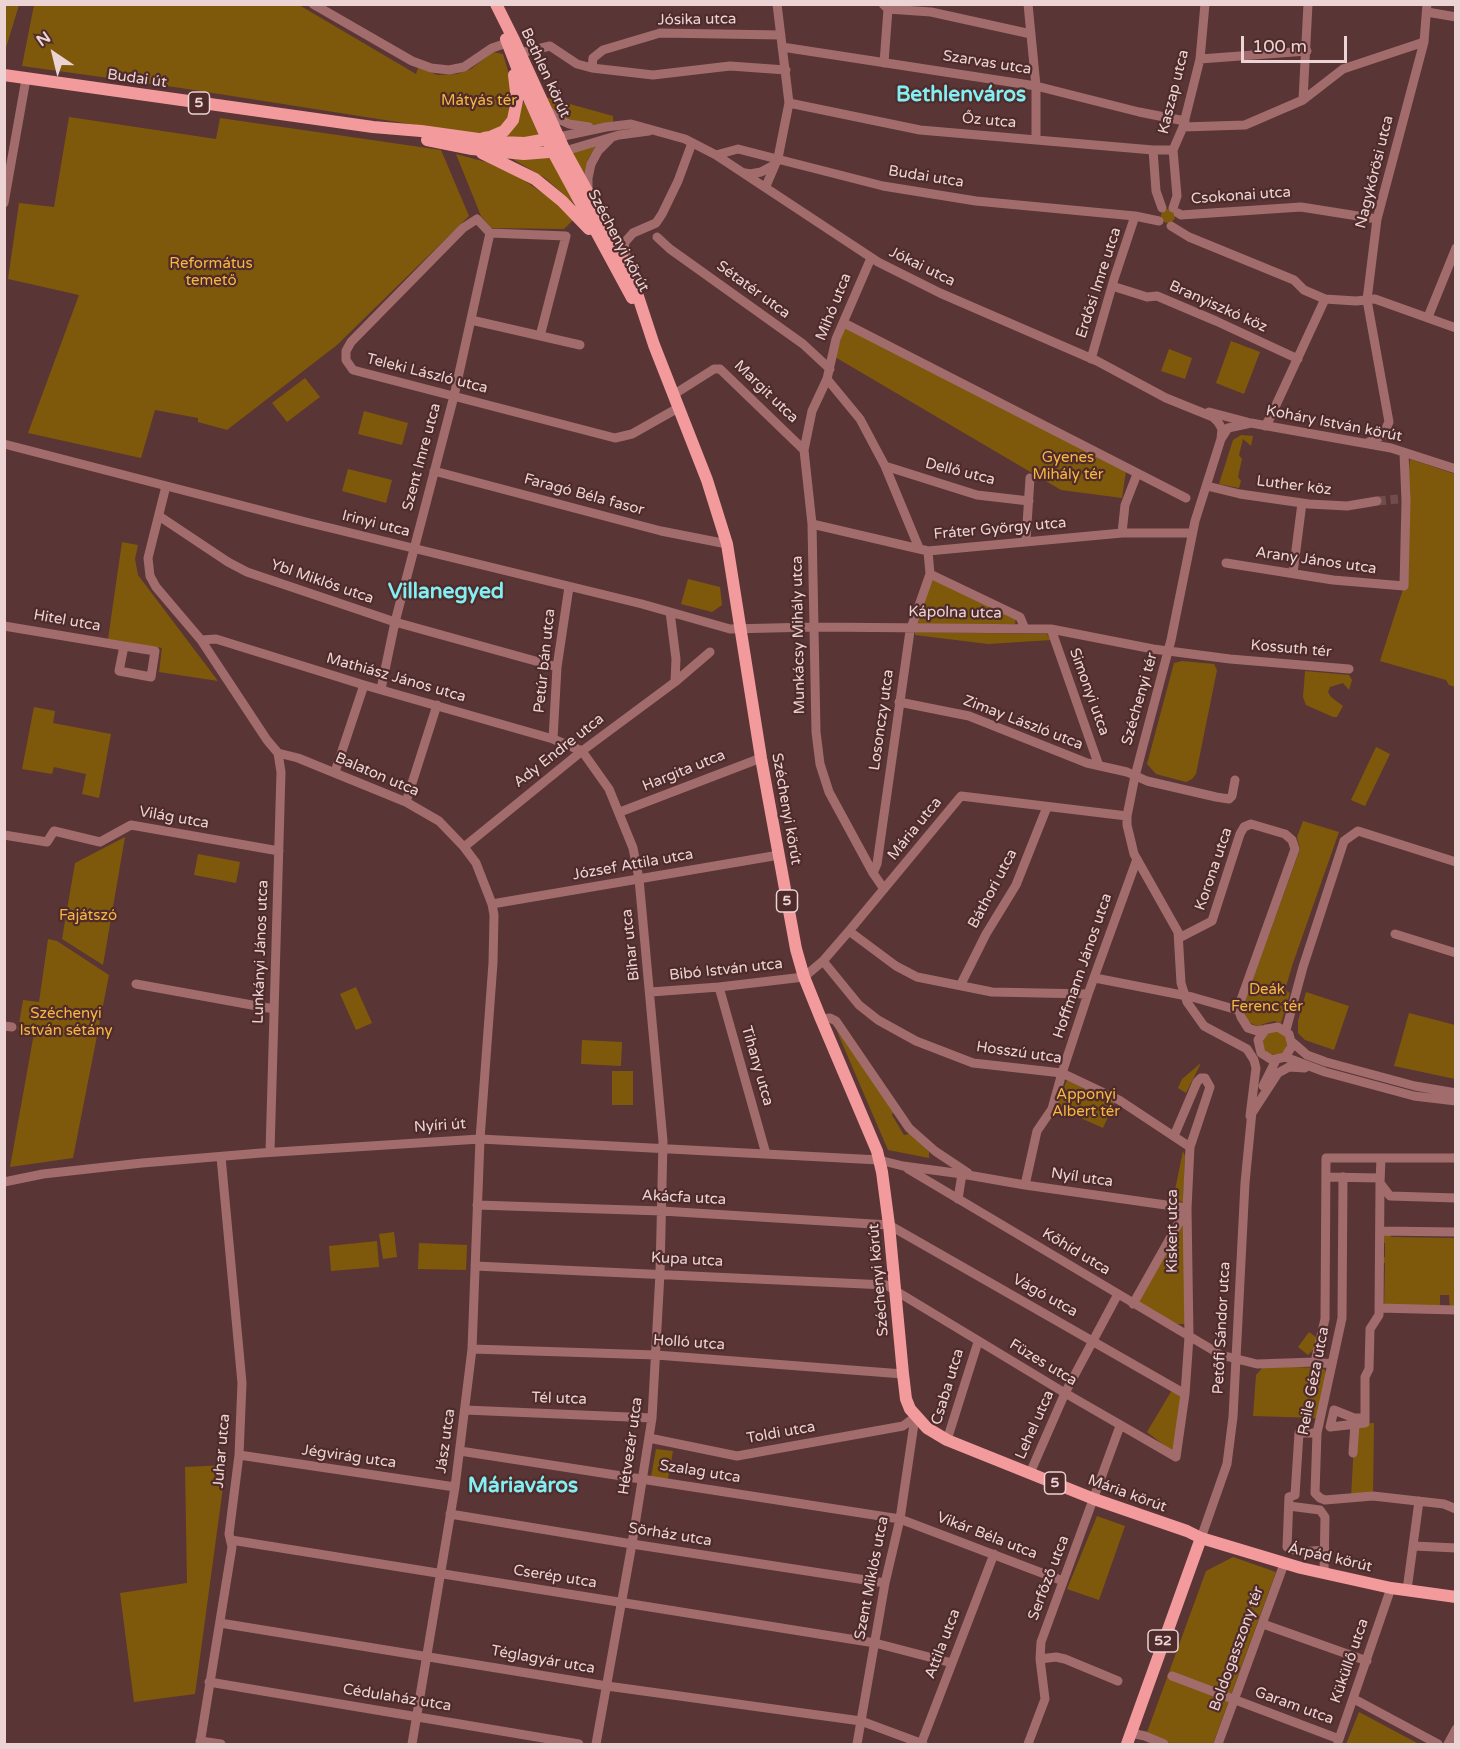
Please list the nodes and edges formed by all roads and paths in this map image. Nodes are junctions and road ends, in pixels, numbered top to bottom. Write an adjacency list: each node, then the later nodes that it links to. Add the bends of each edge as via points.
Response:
1 (313, 4): 14 (street, via 431,68 464,67)
2 (496, 4): 10 (main road, Bethlen körút)
3 (777, 4): 12 (street)
4 (1028, 4): 11 (street)
5 (1205, 4): 18 (street, Kaszap utca)
6 (1308, 4): 16 (street)
7 (886, 7): 11 (street, via 949,15); 19 (street)
8 (1427, 8): 9 (street); 13 (street, Nagykőrösi utca)
9 (1455, 17)
10 (503, 21): 14 (main road, Bethlen körút); 17 (main road, Bethlen körút)
11 (1031, 34): 24 (street)
12 (781, 35): 15 (street); 20 (street, Jósika utca, via 660,33 603,50 593,58)
13 (1424, 42): 26 (street, Szarvas utca, via 1343,69); 48 (street, Nagykőrösi utca)
14 (507, 43): 17 (main road, Bethlen körút)
15 (782, 48): 19 (street, Szarvas utca); 21 (street)
16 (1307, 51): 18 (street); 26 (street)
17 (516, 55): 20 (street, via 550,46 571,62); 25 (main road, Bethlen körút); 32 (main road, Bethlen körút); 35 (main road, via 518,100 513,120 504,131)
18 (1200, 59): 28 (street, Kaszap utca)
19 (884, 63): 24 (street, Szarvas utca)
20 (591, 68): 21 (street, via 653,75 730,66)
21 (786, 70): 27 (street)
22 (4, 75): 23 (main road, Budai út / 5)
23 (26, 79): 35 (main road, Budai út / 5); 44 (street)
24 (1036, 86): 28 (street, Szarvas utca); 33 (street)
25 (539, 98): 29 (street, via 563,122 579,127); 32 (main road, Bethlen körút)
26 (1303, 100): 28 (street, Szarvas utca, via 1245,125)
27 (789, 103): 33 (street, Őz utca, via 920,130); 40 (street)
28 (1184, 124): 37 (street, Kaszap utca)
29 (606, 127): 30 (street, Jókai utca, via 631,124); 32 (street, Jókai utca)
30 (654, 130): 31 (street, Jókai utca); 34 (street, Jókai utca)
31 (613, 136): 38 (street, Jókai utca); 43 (street, via 591,164 587,185)
32 (553, 139): 35 (main road, 5); 38 (main road, 5)
33 (1036, 140): 36 (street, Őz utca)
34 (692, 142): 39 (street, Jókai utca); 55 (street, via 668,204 656,222 633,233 625,242)
35 (474, 144): 38 (main road, 5, via 524,154); 52 (main road, 5, via 535,179)
36 (1153, 150): 37 (street, Kaszap utca); 46 (street, Kaszap utca)
37 (1173, 150): 45 (street, Kaszap utca)
38 (559, 152): 43 (main road, Széchenyi körút / 5); 52 (main road, Széchenyi körút / 5)
39 (716, 155): 40 (street, Budai utca, via 738,149); 41 (street, Jókai utca)
40 (777, 161): 41 (street, via 766,171); 42 (street); 47 (street, Budai utca, via 895,188 976,201)
41 (743, 172): 42 (street, Jókai utca)
42 (766, 186): 54 (street, Jókai utca)
43 (591, 199): 55 (main road, Széchenyi körút / 5)
44 (4, 203)
45 (1176, 210): 46 (street, via 1168,206); 48 (street, Csokonai utca, via 1181,215 1300,207); 49 (street, via 1177,221)
46 (1160, 214): 47 (street, Budai utca); 49 (street, via 1166,226)
47 (1135, 216): 56 (street, Erdősi Imre utca)
48 (1377, 219): 58 (street, Nagykőrösi utca)
49 (1172, 226): 57 (street, via 1189,237 1294,280 1304,290)
50 (490, 232): 60 (street, Szent Imre utca); 63 (street, Teleki László utca, via 566,236); 70 (street, Teleki László utca, via 477,219 463,228 346,351 346,360 353,370)
51 (657, 237): 68 (street, Sétatér utca, via 803,344)
52 (602, 243): 65 (main road, Széchenyi körút / 5)
53 (1455, 248): 59 (street)
54 (871, 258): 61 (street, Mihó utca); 66 (street, Jókai utca)
55 (632, 278): 65 (main road, Széchenyi körút / 5)
56 (1112, 286): 66 (street, Erdősi Imre utca); 67 (street, Branyiszkó köz, via 1157,297)
57 (1325, 299): 58 (street); 67 (street)
58 (1367, 300): 59 (street, via 1376,299); 76 (street, Nagykőrösi utca, via 1389,422 1383,435)
59 (1428, 317): 62 (street)
60 (471, 320): 63 (street); 70 (street, Szent Imre utca)
61 (844, 323): 68 (street, Mihó utca); 83 (street)
62 (1455, 328)
63 (540, 336): 64 (street)
64 (580, 345)
65 (654, 345): 69 (main road, Széchenyi körút / 5)
66 (1090, 359): 71 (street, Jókai utca)
67 (1298, 359): 74 (street)
68 (828, 374): 78 (street, Munkácsy Mihály utca, via 812,411); 80 (street, Sétatér utca, via 860,419)
69 (673, 395): 72 (main road, Széchenyi körút / 5); 78 (street, Margit utca, via 720,369)
70 (454, 396): 72 (street, Teleki László utca, via 615,438 632,434); 82 (street, Szent Imre utca)
71 (1189, 406): 73 (street); 75 (street, via 1216,419 1222,429)
72 (678, 408): 96 (main road, Széchenyi körút / 5)
73 (1251, 423): 74 (street, Koháry István körút); 75 (street, Koháry István körút, via 1228,428)
74 (1265, 426): 76 (street, Koháry István körút)
75 (1221, 439): 86 (street)
76 (1367, 443): 79 (street, Koháry István körút)
77 (4, 444): 85 (street, Irinyi utca)
78 (804, 450): 92 (street, Munkácsy Mihály utca)
79 (1404, 453): 81 (street, Koháry István körút); 100 (street, Arany János utca, via 1404,586)
80 (885, 466): 88 (street, Dellő utca, via 977,495); 98 (street, Sétatér utca)
81 (1455, 469)
82 (434, 471): 96 (street, Faragó Béla fasor, via 661,531); 97 (street, Szent Imre utca)
83 (1137, 474): 87 (street); 93 (street, via 1125,505)
84 (1030, 478): 88 (street)
85 (166, 486): 91 (street); 97 (street, Irinyi utca)
86 (1207, 486): 90 (street, Luther köz); 94 (street)
87 (1186, 498)
88 (1029, 501): 95 (street)
89 (1377, 501): 90 (street, Luther köz, via 1347,506)
90 (1302, 503): 100 (street)
91 (159, 516): 104 (street, Ybl Miklós utca, via 247,572); 111 (street, via 148,558 150,576)
92 (812, 524): 98 (street, Fráter György utca); 106 (street, Munkácsy Mihály utca)
93 (1122, 533): 94 (street, Fráter György utca); 95 (street, Fráter György utca)
94 (1192, 533): 113 (street)
95 (1026, 540): 98 (street, Fráter György utca)
96 (727, 544): 108 (main road, Széchenyi körút / 5)
97 (414, 549): 102 (street, Irinyi utca); 104 (street, Szent Imre utca)
98 (924, 549): 101 (street, Sétatér utca)
99 (1226, 563): 100 (street, Arany János utca)
100 (1293, 573)
101 (930, 574): 107 (street, Losonczy utca); 109 (street, via 1020,617)
102 (569, 587): 103 (street, Irinyi utca); 116 (street, Petúr bán utca)
103 (670, 612): 108 (street, Irinyi utca); 118 (street)
104 (395, 622): 116 (street, Ybl Miklós utca); 120 (street, Szent Imre utca)
105 (4, 626): 112 (street, Hitel utca)
106 (813, 627): 107 (street, Kápolna utca); 108 (street, Kápolna utca); 141 (street, Munkácsy Mihály utca, via 820,764 829,792)
107 (911, 627): 109 (street, Kápolna utca); 121 (street, Losonczy utca)
108 (740, 629): 126 (main road, Széchenyi körút / 5)
109 (1025, 629): 110 (street, Kápolna utca)
110 (1052, 629): 113 (street, Kápolna utca); 127 (street, Simonyi utca)
111 (201, 640): 119 (street, Mathiász János utca, via 216,639); 125 (street)
112 (123, 646): 112 (street, Hitel utca, via 119,671 151,677 155,651)
113 (1167, 651): 115 (street, Széchenyi tér); 129 (street, Széchenyi tér)
114 (710, 652): 118 (street, Ady Endre utca)
115 (1230, 659): 117 (street, Kossuth tér)
116 (557, 667): 123 (street, Petúr bán utca)
117 (1349, 669)
118 (675, 682): 124 (street, Ady Endre utca)
119 (364, 685): 120 (street, Mathiász János utca); 128 (street)
120 (381, 689): 122 (street, Mathiász János utca)
121 (899, 702): 127 (street, Zimay László utca, via 969,716); 141 (street, Losonczy utca)
122 (437, 705): 123 (street, Mathiász János utca); 131 (street)
123 (553, 739): 124 (street, Mathiász János utca)
124 (582, 751): 133 (street, Bihar utca); 136 (street, Ady Endre utca)
125 (278, 753): 128 (street, Balaton utca); 137 (street, Lunkányi János utca)
126 (761, 758): 133 (street, Hargita utca); 138 (main road, Széchenyi körút / 5)
127 (1099, 766): 129 (street, Zimay László utca)
128 (335, 772): 131 (street, Balaton utca)
129 (1135, 776): 130 (street, Zimay László utca, via 1225,799 1232,796); 134 (street, Széchenyi tér)
130 (1235, 780)
131 (406, 802): 136 (street, Balaton utca, via 439,821)
132 (1047, 807): 134 (street, Mária utca); 143 (street, Mária utca, via 961,796); 153 (street, Báthori utca, via 1016,885)
133 (620, 812): 142 (street, Bihar utca)
134 (1127, 816): 139 (street)
135 (4, 835): 137 (street, Világ utca, via 47,842 54,831 100,842 131,825)
136 (464, 847): 144 (street, Balaton utca, via 482,876)
137 (279, 851): 159 (street, Lunkányi János utca)
138 (779, 855): 142 (street, József Attila utca); 150 (main road, Széchenyi körút / 5)
139 (1137, 859): 147 (street); 151 (street, Hoffmann János utca)
140 (1455, 862): 162 (street, via 1358,831 1344,841)
141 (873, 873): 143 (street, Munkácsy Mihály utca)
142 (639, 879): 144 (street, József Attila utca); 155 (street, Bihar utca)
143 (884, 889): 145 (street, Mária utca)
144 (492, 904): 173 (street, Balaton utca, via 493,963)
145 (849, 932): 149 (street, Mária utca); 153 (street, via 917,977)
146 (1395, 934): 148 (street)
147 (1179, 938): 157 (street); 158 (street, Korona utca, via 1209,924 1214,917 1245,826 1251,824 1285,834 1292,840 1295,849)
148 (1455, 953)
149 (823, 961): 150 (street, Mária utca); 168 (street, Hosszú utca, via 859,1005 916,1041 973,1063)
150 (804, 977): 154 (street, Bibó István utca); 160 (main road, Széchenyi körút / 5)
151 (1095, 978): 156 (street, Hoffmann János utca); 157 (street)
152 (136, 984): 159 (street)
153 (961, 984): 156 (street, via 992,992)
154 (720, 987): 155 (street, Bibó István utca); 178 (street, Tihany utca)
155 (651, 992): 175 (street, Bihar utca)
156 (1088, 993): 168 (street, Hoffmann János utca)
157 (1184, 996): 158 (street); 163 (street, via 1204,1026)
158 (1238, 1008): 161 (street, via 1248,1028)
159 (274, 1009): 177 (street, Lunkányi János utca)
160 (821, 1019): 176 (street, Nyíl utca, via 836,1021 909,1128); 182 (main road, Széchenyi körút / 5)
161 (1266, 1029): 162 (street, via 1274,1026); 165 (street, via 1258,1040)
162 (1286, 1030): 164 (street)
163 (1226, 1037): 165 (street); 171 (street, via 1247,1049 1256,1064)
164 (1292, 1042): 166 (street, via 1290,1051); 169 (street, via 1307,1055 1326,1062)
165 (1260, 1051): 166 (street, via 1268,1059); 171 (street, Petőfi Sándor utca, via 1263,1068)
166 (1281, 1059): 167 (street); 171 (street, Petőfi Sándor utca)
167 (1325, 1072): 170 (street, via 1414,1096); 171 (street, via 1300,1067 1282,1070)
168 (1062, 1073): 172 (street, Hosszú utca, via 1119,1100); 191 (street, Hoffmann János utca, via 1052,1109 1037,1131)
169 (1455, 1093)
170 (1455, 1101)
171 (1250, 1116): 216 (street, Petőfi Sándor utca)
172 (1174, 1136): 174 (street, Hosszú utca); 174 (street, Kiskert utca, via 1196,1084 1205,1078 1210,1086)
173 (480, 1139): 175 (street, Nyíri út); 177 (street, Nyíri út); 194 (street, Jász utca)
174 (1190, 1147): 195 (street, Kiskert utca)
175 (664, 1148): 178 (street, Nyíri út); 196 (street, Hétvezér utca)
176 (935, 1151): 184 (street); 186 (street, Nyíl utca)
177 (270, 1152): 179 (street, Nyíri út)
178 (766, 1154): 182 (street, Nyíri út)
179 (221, 1157): 190 (street, Nyíri út, via 43,1174); 233 (street, Juhar utca, via 242,1383)
180 (1381, 1158): 181 (street); 187 (street, Reile Géza utca, via 1326,1158); 189 (street)
181 (1455, 1158)
182 (879, 1160): 183 (street, Nyíl utca); 197 (main road, Széchenyi körút / 5)
183 (903, 1166): 184 (street, Nyíl utca); 193 (street, Kőhíd utca)
184 (926, 1169): 185 (street, Nyíl utca)
185 (962, 1174): 186 (street, Nyíl utca); 193 (street)
186 (973, 1176): 191 (street, Nyíl utca)
187 (1326, 1177): 188 (street); 199 (street, Reile Géza utca)
188 (1343, 1177): 189 (street); 200 (street, Reile Géza utca)
189 (1380, 1181): 192 (street, via 1387,1193 1395,1197); 198 (street)
190 (4, 1182)
191 (1025, 1185): 195 (street, Nyíl utca)
192 (1455, 1198)
193 (958, 1199): 205 (street, Kőhíd utca)
194 (477, 1204): 196 (street, Akácfa utca); 202 (street, Jász utca)
195 (1187, 1208): 206 (street); 211 (street, Kiskert utca)
196 (662, 1211): 197 (street, Akácfa utca); 203 (street, Hétvezér utca)
197 (889, 1226): 204 (main road, Széchenyi körút / 5); 212 (street, Vágó utca)
198 (1380, 1231): 201 (street); 207 (street)
199 (1326, 1232): 200 (street); 209 (street, Reile Géza utca)
200 (1343, 1232): 210 (street, Reile Géza utca)
201 (1455, 1232)
202 (475, 1266): 203 (street, Kupa utca); 214 (street, Jász utca)
203 (660, 1273): 204 (street, Kupa utca, via 886,1285); 215 (street, Hétvezér utca)
204 (896, 1292): 213 (street, Füzes utca); 219 (main road, Széchenyi körút / 5)
205 (1118, 1294): 206 (street, Kőhíd utca); 212 (street, Lehel utca)
206 (1132, 1304): 211 (street, Kőhíd utca)
207 (1379, 1308): 208 (street); 225 (street, via 1370,1329)
208 (1455, 1310)
209 (1325, 1314): 210 (street, Reile Géza utca); 217 (street, Reile Géza utca)
210 (1342, 1315): 218 (street, Reile Géza utca)
211 (1189, 1337): 216 (street, Kőhíd utca); 221 (street, Kiskert utca)
212 (1093, 1340): 220 (street, Lehel utca); 221 (street, Vágó utca)
213 (978, 1342): 220 (street, Füzes utca); 230 (street, Csaba utca)
214 (472, 1349): 215 (street, Holló utca); 222 (street, Jász utca)
215 (656, 1355): 219 (street, Holló utca); 224 (street, Hétvezér utca)
216 (1236, 1359): 217 (street, Kőhíd utca, via 1257,1364); 246 (street, Petőfi Sándor utca, via 1227,1464)
217 (1315, 1362): 218 (street, Kőhíd utca)
218 (1332, 1364): 228 (street, Reile Géza utca)
219 (903, 1374): 223 (main road, Széchenyi körút / 5, via 906,1399)
220 (1065, 1393): 227 (street, Füzes utca); 235 (street, Lehel utca)
221 (1185, 1394): 234 (street, Kiskert utca)
222 (465, 1410): 224 (street, Tél utca); 231 (street, Jász utca)
223 (915, 1417): 229 (street, Toldi utca, via 903,1426 737,1456); 230 (main road, Mária körút / 5); 245 (street, Szent Miklós utca)
224 (652, 1418): 229 (street, Hétvezér utca)
225 (1365, 1418): 226 (street, via 1365,1423); 226 (street, via 1334,1410 1330,1427)
226 (1355, 1424): 232 (street)
227 (1120, 1426): 234 (street, Füzes utca); 240 (street, Serfőző utca)
228 (1317, 1433): 238 (street, Reile Géza utca); 239 (street, via 1299,1432)
229 (649, 1438): 236 (street, Hétvezér utca)
230 (947, 1440): 235 (main road, Mária körút / 5)
231 (460, 1451): 236 (street, Szalag utca); 237 (street, Jász utca)
232 (1353, 1453)
233 (239, 1455): 237 (street, Jégvirág utca); 247 (street, Juhar utca)
234 (1176, 1457)
235 (1030, 1473): 240 (main road, Mária körút / 5)
236 (643, 1478): 245 (street, Szalag utca); 248 (street, Hétvezér utca)
237 (455, 1487): 244 (street, Jász utca)
238 (1315, 1492): 239 (street); 241 (street, via 1325,1500 1373,1496)
239 (1295, 1495): 242 (street, via 1289,1497)
240 (1094, 1499): 246 (main road, Mária körút / 5); 256 (street, Serfőző utca)
241 (1419, 1501): 243 (street); 249 (street)
242 (1289, 1506): 251 (street, via 1320,1510 1325,1517); 251 (street, via 1287,1547 1300,1552)
243 (1455, 1509)
244 (450, 1514): 248 (street, Sörház utca); 255 (street, Jász utca)
245 (900, 1519): 252 (street, Vikár Béla utca); 257 (street, Szent Miklós utca)
246 (1201, 1538): 253 (main road, Árpád körút / 5); 278 (main road, 52)
247 (231, 1540): 255 (street, Cserép utca); 262 (street, Juhar utca)
248 (632, 1544): 257 (street, Sörház utca); 261 (street, Hétvezér utca)
249 (1414, 1546): 250 (street); 259 (street)
250 (1455, 1548)
251 (1325, 1550): 254 (street)
252 (994, 1554): 256 (street, Vikár Béla utca); 268 (street, Attila utca)
253 (1284, 1564): 254 (main road, Árpád körút / 5); 263 (street, Boldogasszony tér)
254 (1324, 1573): 258 (main road, Árpád körút / 5)
255 (440, 1574): 261 (street, Cserép utca); 265 (street, Jász utca)
256 (1063, 1581): 266 (street, Serfőző utca, via 1041,1642)
257 (885, 1583): 264 (street, Szent Miklós utca)
258 (1391, 1588): 259 (main road, Árpád körút / 5); 267 (street, Küküllő utca)
259 (1407, 1590): 260 (main road, Árpád körút / 5)
260 (1455, 1598)
261 (621, 1602): 264 (street, Cserép utca); 272 (street, Hétvezér utca)
262 (220, 1623): 265 (street, Téglagyár utca); 271 (street, Juhar utca)
263 (1263, 1624): 267 (street); 274 (street, Boldogasszony tér)
264 (875, 1643): 268 (street, Cserép utca); 276 (street, Szent Miklós utca)
265 (427, 1655): 272 (street, Téglagyár utca); 275 (street, Jász utca)
266 (1040, 1659): 270 (street, via 1065,1659); 287 (street, Serfőző utca, via 1045,1699)
267 (1367, 1660): 273 (street, Küküllő utca)
268 (952, 1663): 286 (street, Attila utca)
269 (1172, 1676): 274 (street, Garam utca)
270 (1118, 1681)
271 (209, 1682): 275 (street, Cédulaház utca); 280 (street, Juhar utca)
272 (607, 1686): 276 (street, Téglagyár utca); 284 (street, Hétvezér utca)
273 (1354, 1699): 279 (street, Küküllő utca); 290 (street)
274 (1234, 1701): 279 (street, Garam utca); 289 (street, Boldogasszony tér)
275 (417, 1716): 282 (street, Jász utca); 283 (street, Cédulaház utca)
276 (861, 1721): 285 (street, Szent Miklós utca); 286 (street, Téglagyár utca)
277 (1455, 1729): 291 (street)
278 (1129, 1739): 288 (street, via 1145,1736)
279 (1338, 1742)
280 (200, 1743): 281 (street)
281 (221, 1744)
282 (412, 1744)
283 (579, 1744)
284 (596, 1744)
285 (857, 1744)
286 (922, 1744)
287 (1028, 1744)
288 (1164, 1744)
289 (1218, 1744)
290 (1438, 1744)
291 (1448, 1744)

